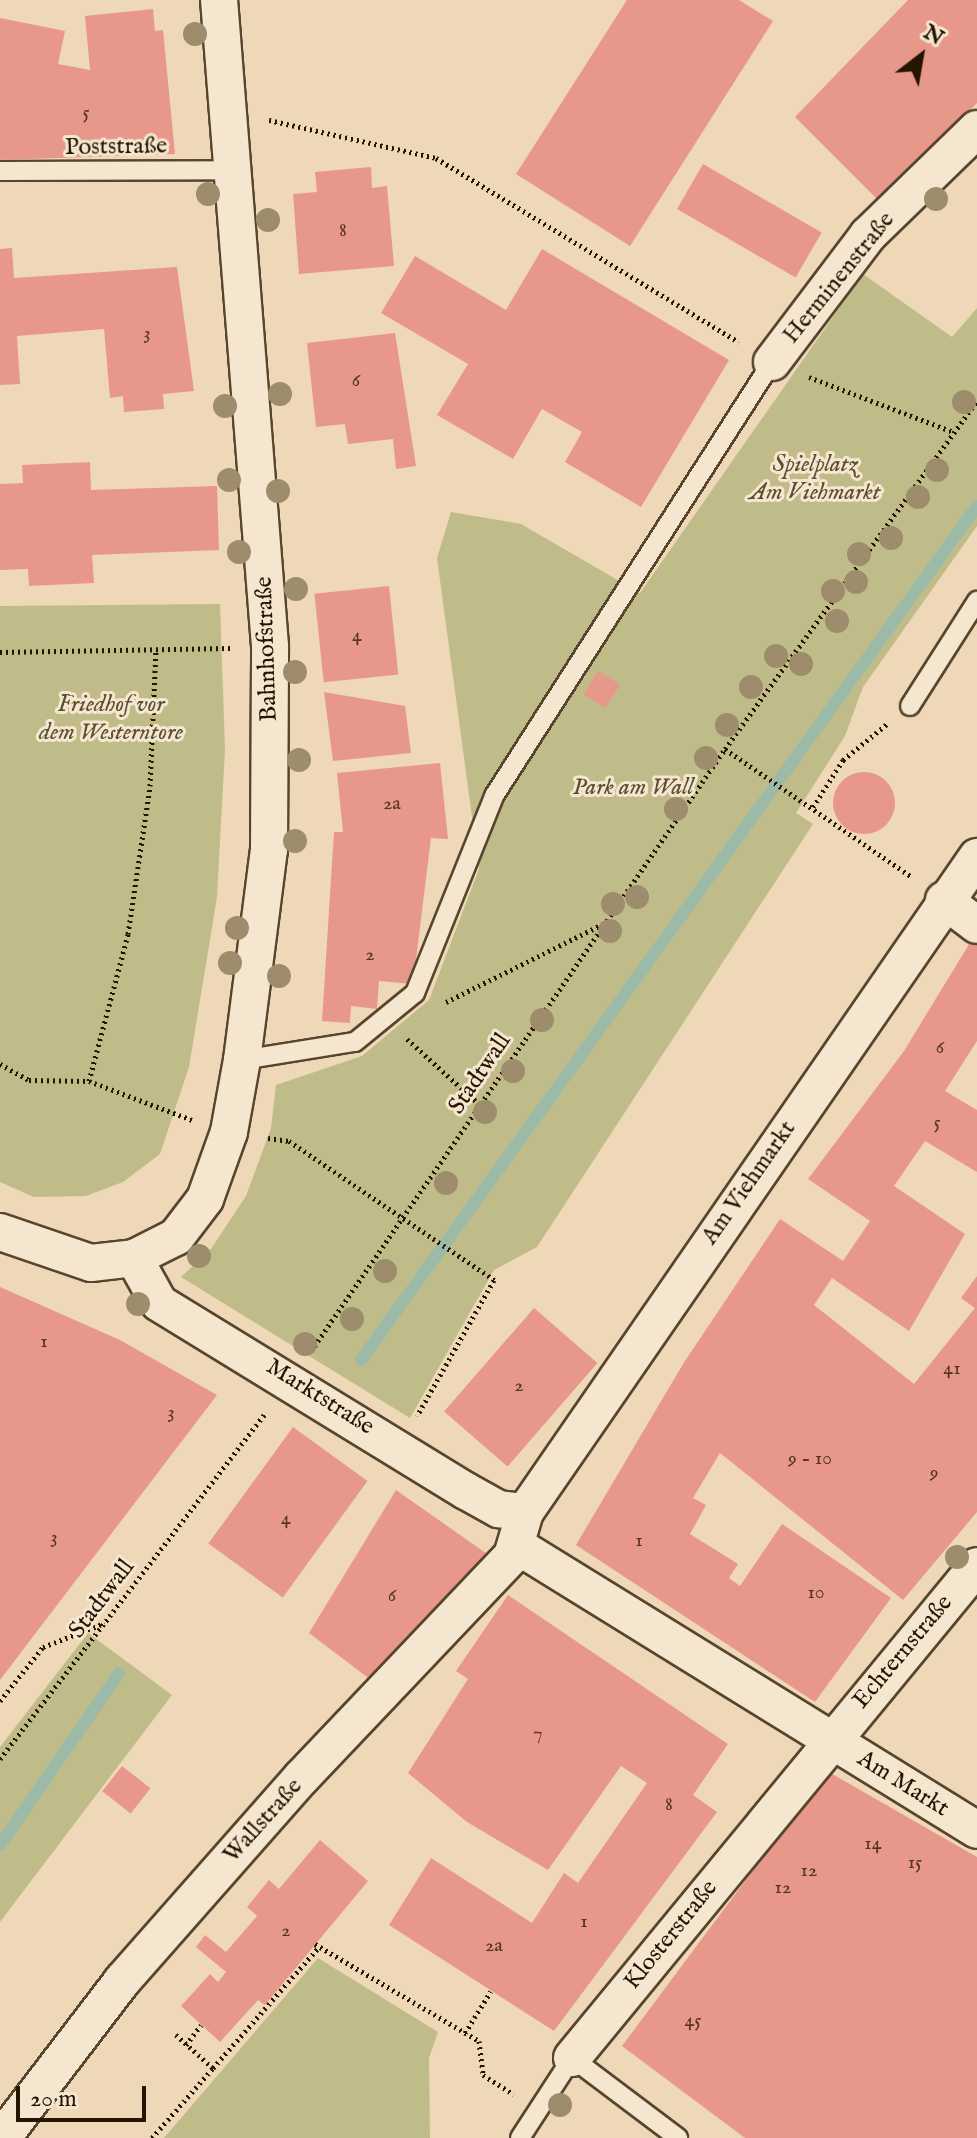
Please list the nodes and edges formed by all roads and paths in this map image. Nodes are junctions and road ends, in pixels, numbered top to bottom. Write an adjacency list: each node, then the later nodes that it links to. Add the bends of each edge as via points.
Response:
1 (219, 0): 2 (street, Bahnhofstraße)
2 (229, 111): 4 (street, Bahnhofstraße); 6 (path, via 436,158)
3 (977, 129): 6 (street, Herminenstraße, via 868,235)
4 (232, 170): 5 (lane, Poststraße); 10 (street, Bahnhofstraße)
5 (0, 171)
6 (772, 362): 8 (path); 21 (lane, via 494,796 415,993)
7 (977, 401): 8 (path, Stadtwall)
8 (954, 432): 14 (path, Stadtwall)
9 (977, 601): 13 (lane)
10 (270, 646): 11 (path); 22 (street, Bahnhofstraße, via 269,850)
11 (156, 651): 12 (path); 24 (path, via 150,786 128,934)
12 (0, 652)
13 (910, 706): 15 (path, via 843,760)
14 (725, 749): 15 (path); 18 (path, Stadtwall)
15 (813, 807): 17 (path)
16 (977, 857): 17 (street, Am Viehmarkt)
17 (944, 900): 19 (street); 32 (street, Am Viehmarkt)
18 (606, 922): 20 (path); 25 (path, Stadtwall)
19 (977, 925)
20 (437, 1007)
21 (379, 1022): 22 (lane, via 355,1042); 25 (path)
22 (242, 1060): 26 (street, Bahnhofstraße)
23 (0, 1064): 24 (path, via 29,1080)
24 (89, 1081): 26 (path)
25 (480, 1105): 27 (path, Stadtwall)
26 (229, 1132): 27 (path, via 289,1141); 29 (street, Bahnhofstraße, via 205,1199 176,1237)
27 (405, 1215): 30 (path, Stadtwall); 31 (path, via 494,1280)
28 (0, 1232): 29 (street, Bahnhofstraße, via 91,1263)
29 (134, 1258): 30 (street, Marktstraße, via 159,1303)
30 (293, 1378): 31 (street, Marktstraße); 34 (path, Stadtwall)
31 (399, 1447): 32 (street, Marktstraße)
32 (522, 1529): 36 (street, Marktstraße); 47 (street, Wallstraße, via 133,1969)
33 (977, 1566): 36 (street, Echternstraße)
34 (106, 1623): 35 (path, via 43,1647); 37 (path, Stadtwall)
35 (0, 1701)
36 (830, 1738): 38 (street, Am Markt); 44 (street, Klosterstraße)
37 (0, 1759)
38 (977, 1830)
39 (491, 1991): 41 (path)
40 (201, 2025): 43 (path)
41 (465, 2033): 45 (path, via 317,1946); 46 (path, via 479,2041 483,2075)
42 (176, 2035): 43 (path)
43 (186, 2045): 45 (path)
44 (572, 2058): 46 (lane, Klosterstraße); 50 (lane)
45 (213, 2068): 48 (path)
46 (537, 2112): 49 (lane, Klosterstraße)
47 (2, 2138)
48 (152, 2138)
49 (520, 2138)
50 (678, 2138)

